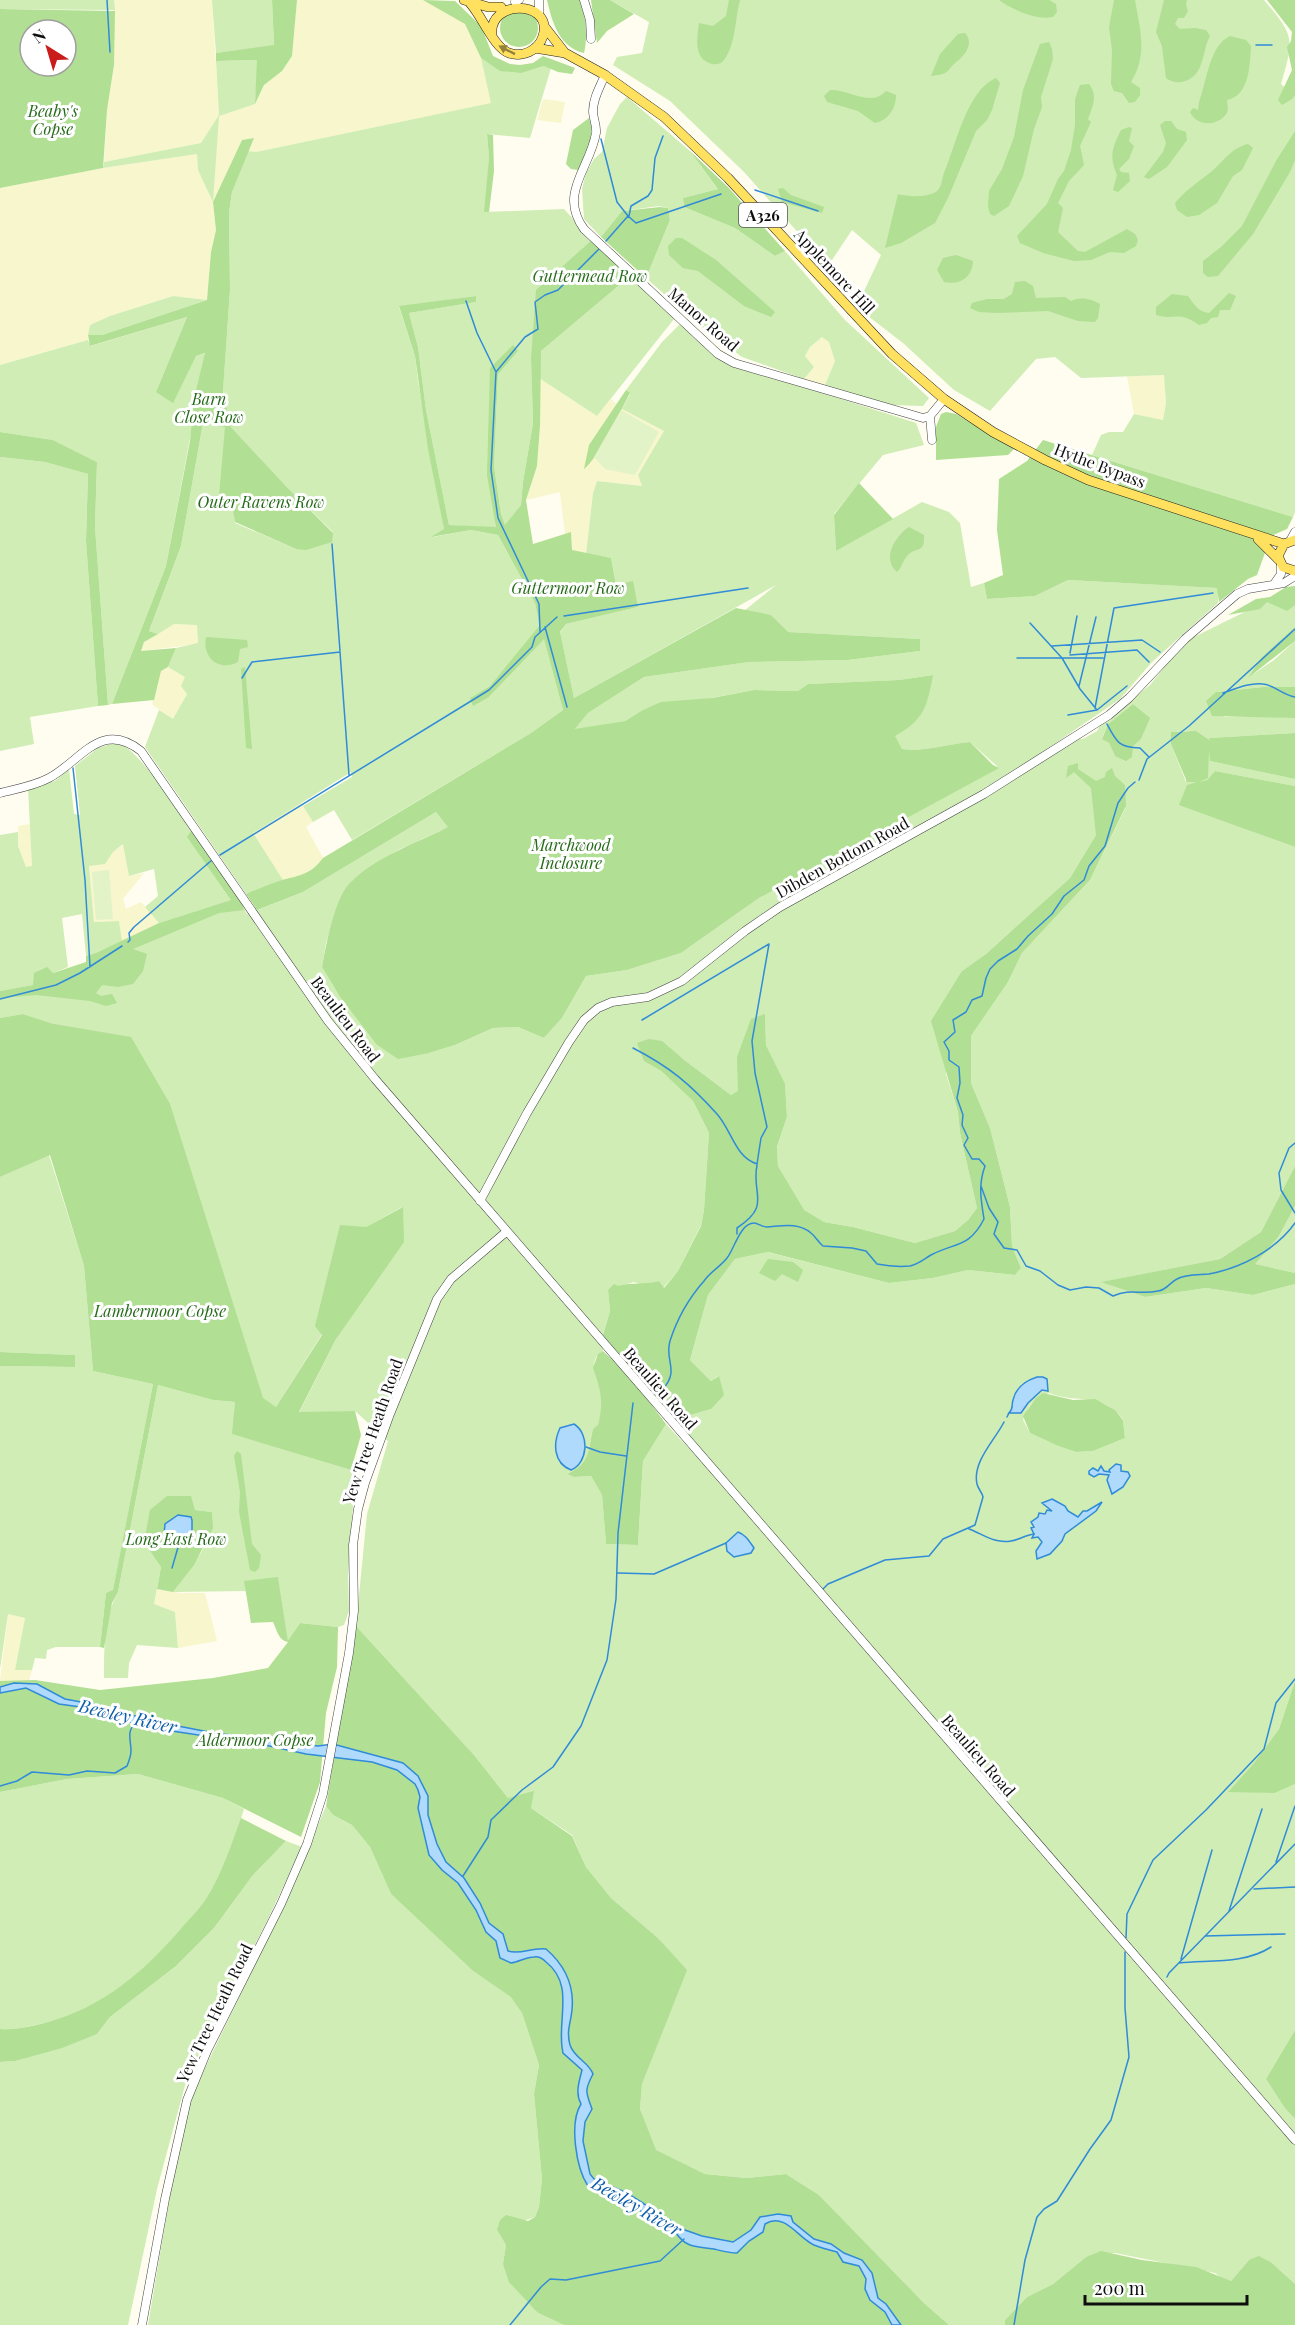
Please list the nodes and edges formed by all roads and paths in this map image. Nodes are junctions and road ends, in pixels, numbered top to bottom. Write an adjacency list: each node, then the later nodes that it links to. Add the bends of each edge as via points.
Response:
1 (539, 0): 6 (street)
2 (584, 0): 9 (street)
3 (517, 1): 5 (main road); 6 (main road, via 529,4)
4 (467, 2): 5 (main road); 8 (main road)
5 (501, 8): 8 (main road, via 493,19)
6 (539, 13): 7 (main road)
7 (544, 26): 10 (main road); 11 (main road, Applemore Hill / A326)
8 (492, 34): 10 (main road, one-way to 8, via 518,55 509,53 501,49)
9 (591, 39)
10 (535, 48): 11 (main road, Applemore Hill / A326)
11 (565, 52): 12 (main road, Applemore Hill / A326)
12 (605, 75): 13 (main road, Applemore Hill / A326, via 664,117 729,178 892,354); 14 (street, Manor Road, via 595,97 597,130 574,191 575,217 584,229 718,354 734,363 923,418)
13 (944, 399): 14 (street); 17 (main road, Hythe Bypass / A326, via 993,432 1088,480)
14 (930, 416): 15 (street)
15 (932, 440)
16 (1295, 532): 18 (street)
17 (1256, 536): 18 (main road, Hythe Bypass / A326); 19 (main road, Hythe Bypass / A326)
18 (1289, 542): 19 (main road, via 1279,552)
19 (1280, 562): 20 (main road, Hythe Bypass, via 1287,570); 22 (street, via 1281,574)
20 (1295, 571)
21 (1295, 576): 22 (street, Dibden Bottom Road)
22 (1274, 584): 24 (street, Dibden Bottom Road, via 1235,595 1108,716 1014,776 780,907 672,987 648,997 598,1008 569,1042)
23 (0, 793): 24 (street, Beaulieu Road, via 51,777 105,740 122,740 141,751 344,1041)
24 (480, 1201): 25 (street, Beaulieu Road)
25 (506, 1232): 26 (street, Beaulieu Road); 27 (street, Yew Tree Heath Road, via 451,1279 437,1299 365,1483 353,1545 354,1611 349,1653 323,1794 281,1904 187,2100)
26 (1295, 2140)
27 (142, 2325)

